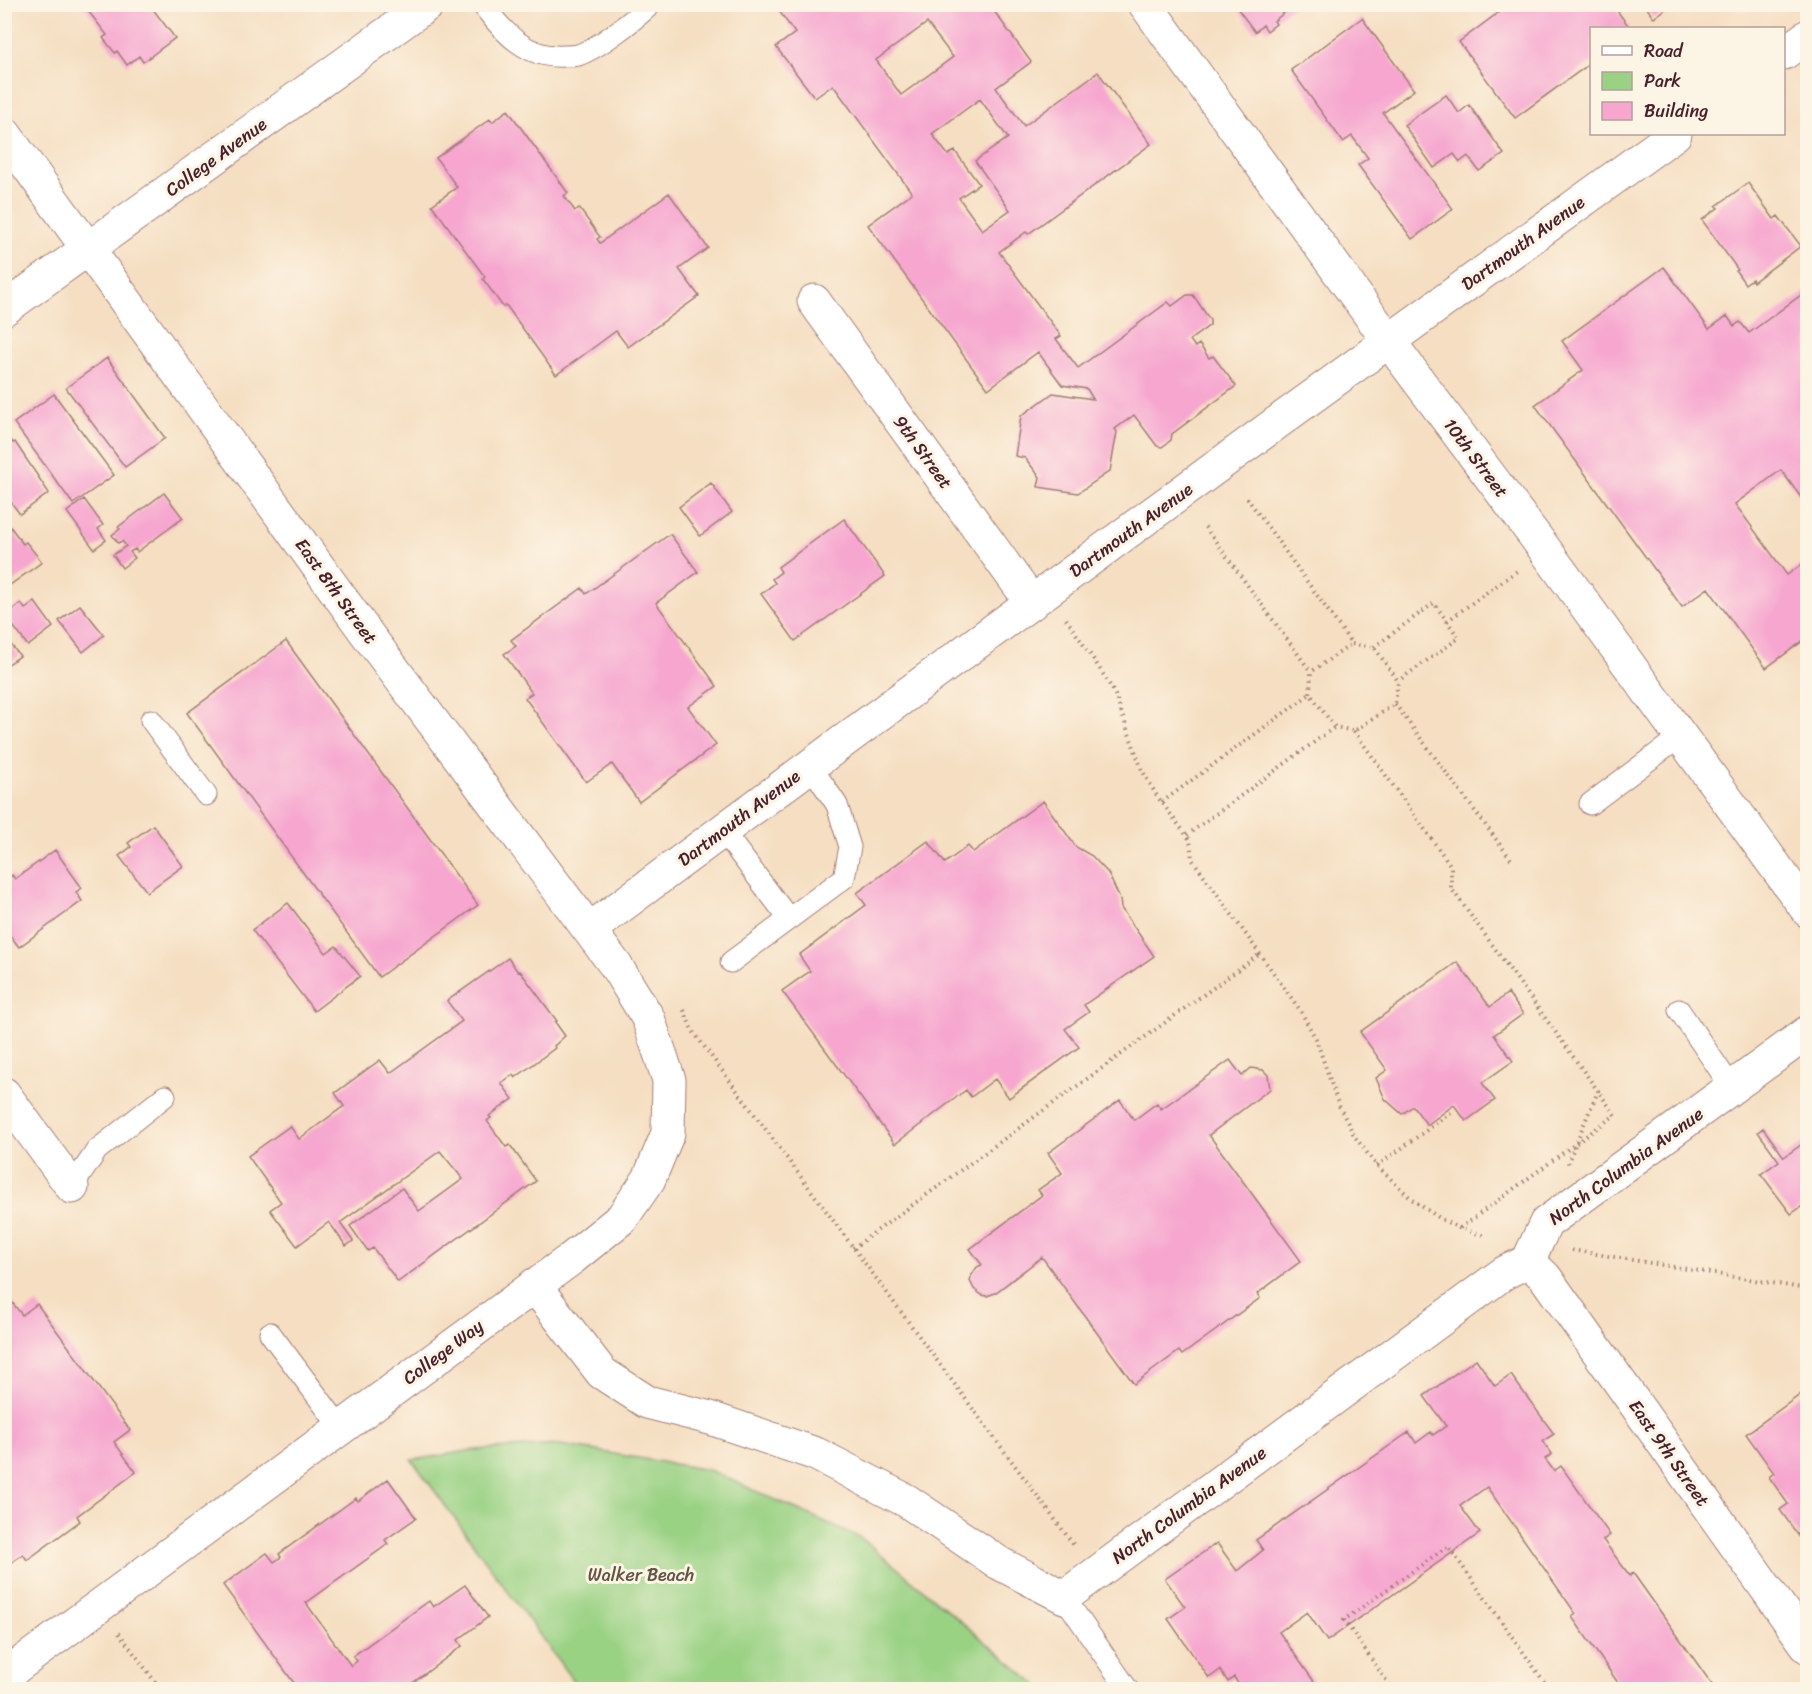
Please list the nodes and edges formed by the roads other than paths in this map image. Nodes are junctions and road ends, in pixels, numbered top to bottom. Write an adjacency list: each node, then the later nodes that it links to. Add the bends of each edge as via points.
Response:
1 (428, 4): 9 (street, College Avenue)
2 (482, 4): 3 (lane, via 500,29 523,48 553,57 578,55)
3 (651, 4)
4 (1145, 4): 12 (street, 10th Street)
5 (1808, 36): 6 (street)
6 (1785, 52)
7 (4, 133): 9 (street, East 8th Street)
8 (1674, 135): 12 (street, Dartmouth Avenue)
9 (88, 248): 11 (street, College Avenue); 22 (street, East 8th Street, via 367,634)
10 (814, 301): 13 (street, 9th Street)
11 (4, 309)
12 (1388, 340): 13 (street, Dartmouth Avenue); 15 (street, 10th Street)
13 (1039, 597): 16 (street, Dartmouth Avenue)
14 (151, 720): 17 (lane)
15 (1681, 736): 18 (lane); 20 (street, 10th Street)
16 (810, 765): 19 (street, Dartmouth Avenue); 21 (lane, via 837,805 850,847 844,878)
17 (206, 795)
18 (1590, 804)
19 (722, 830): 21 (lane); 22 (street, Dartmouth Avenue)
20 (1808, 911)
21 (789, 919): 23 (lane)
22 (589, 930): 31 (street, College Way, via 648,1018 669,1080 668,1133 649,1179 622,1218)
23 (731, 962)
24 (1679, 1010): 26 (lane)
25 (1808, 1032): 26 (street, North Columbia Avenue)
26 (1732, 1088): 30 (street, North Columbia Avenue, via 1546,1223)
27 (4, 1094): 29 (street)
28 (165, 1096): 29 (lane, via 97,1150)
29 (72, 1187)
30 (1528, 1261): 34 (street, North Columbia Avenue, via 1504,1273); 35 (street, East 9th Street, via 1545,1277)
31 (534, 1285): 33 (street, College Way); 34 (street, via 602,1373 647,1402 710,1418 816,1454 907,1501 999,1563)
32 (270, 1333): 33 (lane)
33 (340, 1428): 36 (street, College Way)
34 (1064, 1597): 37 (lane)
35 (1808, 1647)
36 (4, 1676)
37 (1128, 1689)

